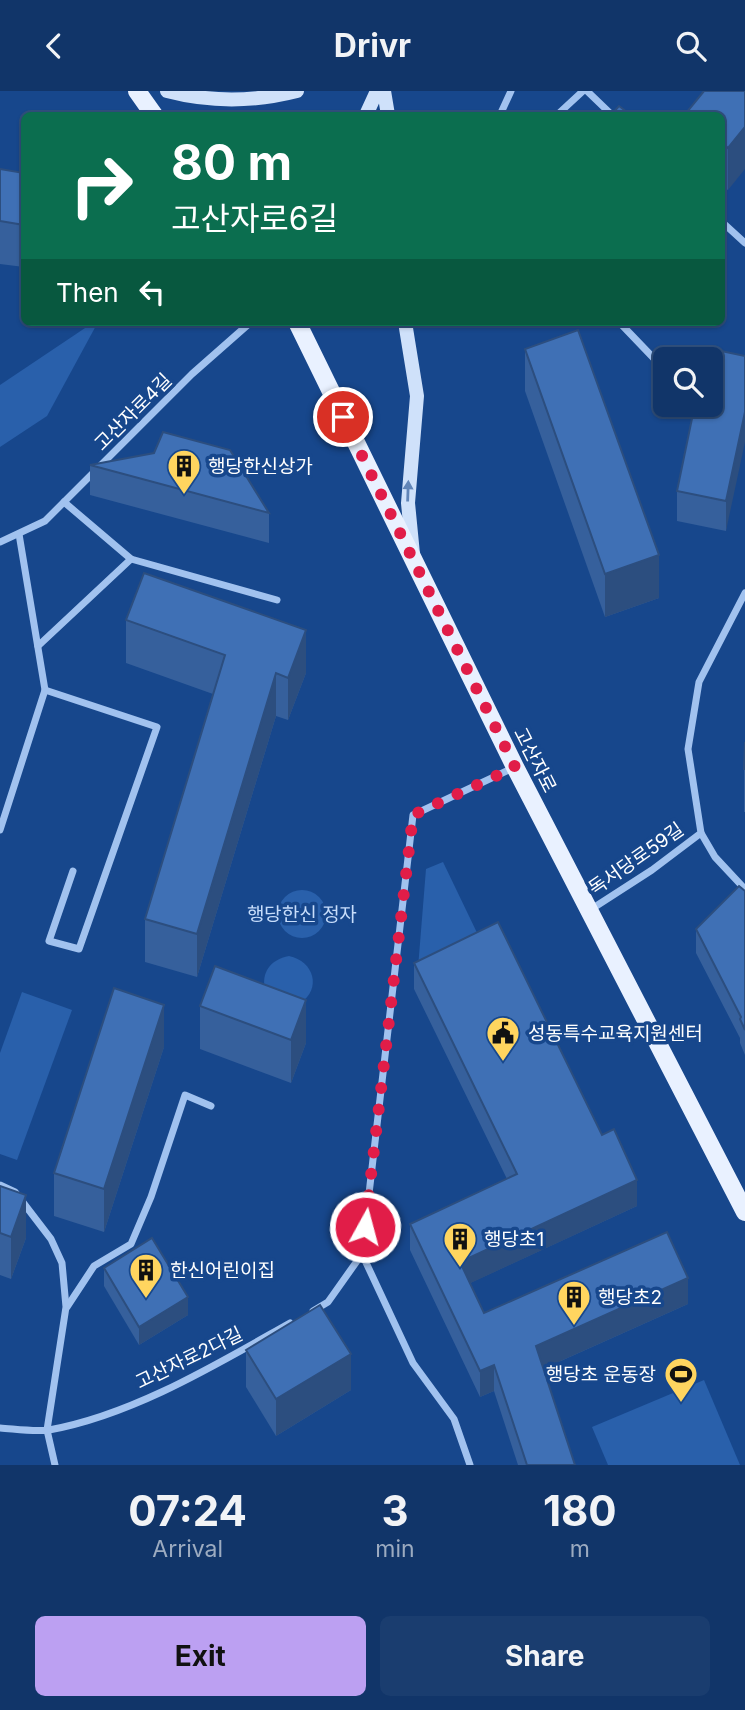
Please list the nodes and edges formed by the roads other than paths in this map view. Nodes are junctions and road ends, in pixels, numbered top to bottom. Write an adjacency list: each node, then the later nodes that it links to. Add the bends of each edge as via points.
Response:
1 (137, 91): 8 (main road)
2 (167, 91): 3 (main road, via 225,100 264,99)
3 (296, 91)
4 (377, 91): 9 (main road)
5 (384, 91): 10 (main road)
6 (511, 91): 11 (street)
7 (585, 91): 12 (street); 13 (street)
8 (152, 112)
9 (367, 112)
10 (388, 112)
11 (501, 112)
12 (560, 112)
13 (609, 112)
14 (725, 225): 15 (street)
15 (745, 243)
16 (246, 326): 21 (street, 고산자로4길)
17 (299, 326): 25 (main road, 고산자로)
18 (406, 326): 25 (main road, one-way to 18, via 408,503 417,396)
19 (623, 326): 20 (street)
20 (653, 357)
21 (64, 502): 22 (street, 고산자로4길, via 46,521); 24 (street)
22 (19, 534): 23 (street, 고산자로4길); 28 (street)
23 (0, 542)
24 (131, 559): 27 (street); 28 (street)
25 (413, 559): 30 (main road, 고산자로)
26 (745, 593): 32 (street, 독서당로59길, via 699,682 688,749)
27 (276, 600)
28 (38, 646): 29 (street)
29 (45, 690): 31 (street); 33 (street, via 157,727 79,949 49,940)
30 (515, 767): 35 (main road, 고산자로); 39 (street, via 413,815)
31 (0, 830)
32 (701, 833): 34 (street, via 715,857); 35 (street, 독서당로59길)
33 (74, 871)
34 (745, 888)
35 (589, 911): 38 (main road, 고산자로)
36 (211, 1106): 40 (street, via 184,1095 131,1244 94,1266)
37 (0, 1185): 40 (street, via 15,1192 51,1239 62,1263)
38 (745, 1212)
39 (362, 1254): 41 (street, via 328,1302); 46 (street, via 414,1363 454,1419)
40 (66, 1307): 44 (street)
41 (305, 1315)
42 (294, 1321): 44 (street, 고산자로2다길, via 191,1379 113,1412)
43 (0, 1428): 44 (street, 고산자로2다길)
44 (47, 1430): 45 (street)
45 (55, 1465)
46 (470, 1465)

